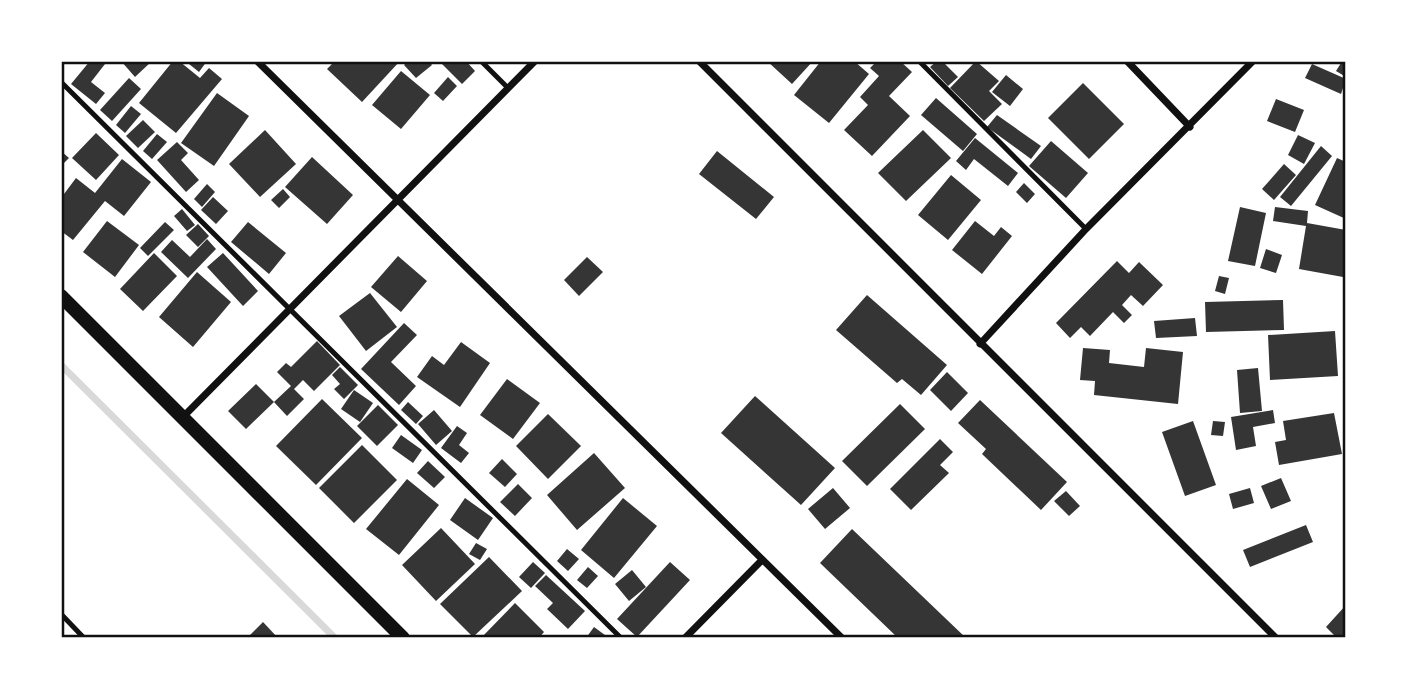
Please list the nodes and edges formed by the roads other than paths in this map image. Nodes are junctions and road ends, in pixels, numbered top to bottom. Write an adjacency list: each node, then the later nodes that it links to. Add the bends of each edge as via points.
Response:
1 (257, 61): 11 (street)
2 (481, 61): 9 (lane)
3 (535, 61): 9 (street)
4 (699, 61): 15 (street)
5 (919, 61): 12 (lane)
6 (1127, 61): 10 (street)
7 (1253, 61): 10 (street)
8 (61, 82): 14 (lane)
9 (508, 88): 11 (street)
10 (1190, 127): 12 (street)
11 (398, 201): 14 (street); 17 (street)
12 (1086, 229): 15 (street)
13 (61, 296): 16 (main road)
14 (290, 309): 16 (street); 21 (lane)
15 (980, 344): 24 (street)
16 (182, 418): 20 (main road)
17 (762, 559): 22 (street); 23 (street)
18 (61, 614): 19 (lane)
19 (84, 638)
20 (403, 638)
21 (621, 638)
22 (685, 638)
23 (842, 638)
24 (1276, 638)

